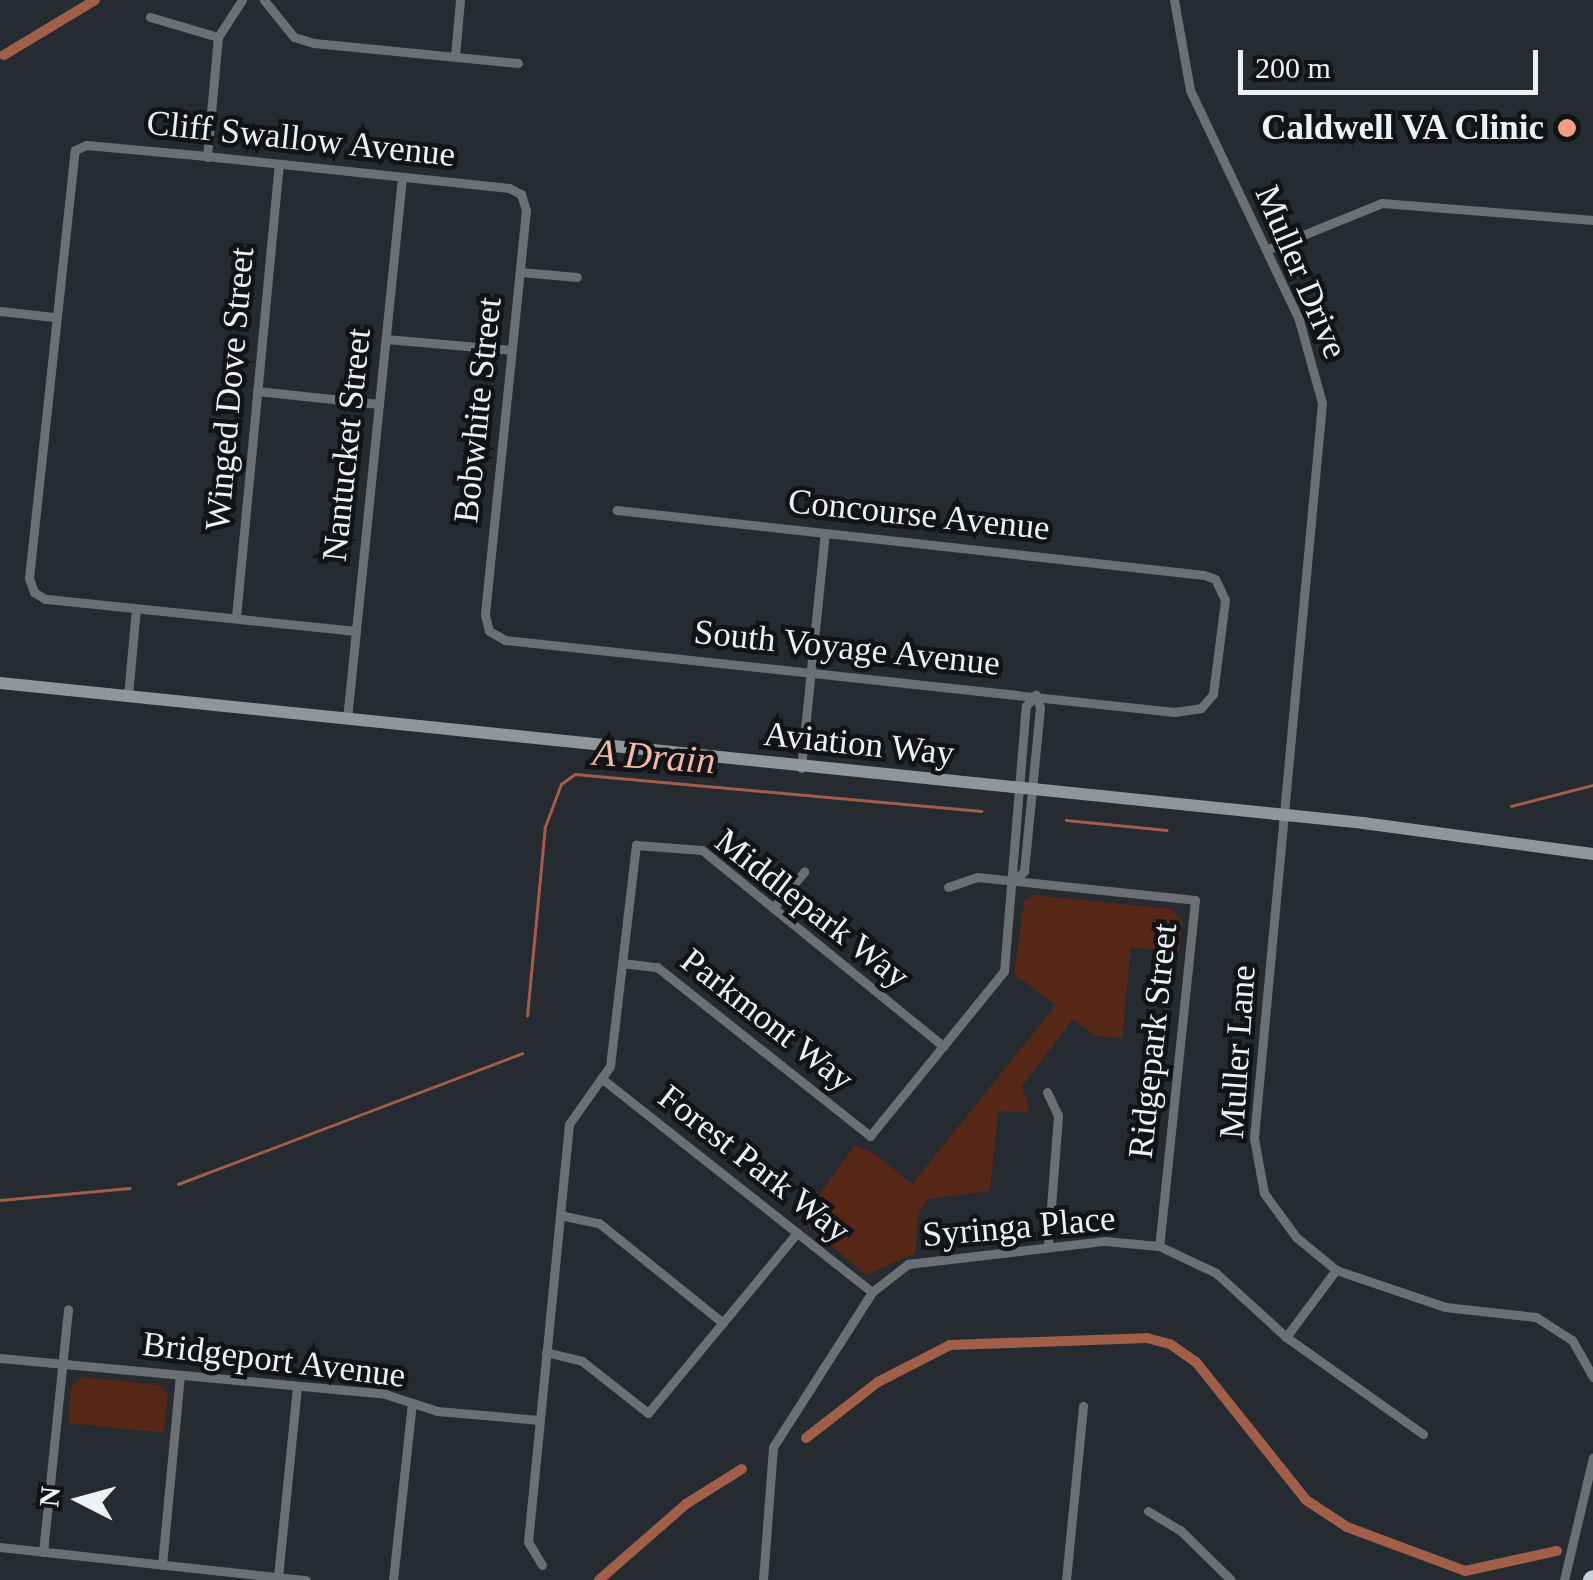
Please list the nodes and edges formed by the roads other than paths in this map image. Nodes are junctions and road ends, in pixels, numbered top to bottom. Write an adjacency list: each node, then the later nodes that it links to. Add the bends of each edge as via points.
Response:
1 (242, 0): 6 (street)
2 (264, 0): 7 (street, via 294,37)
3 (460, 0): 7 (street)
4 (1174, 0): 14 (street, Muller Drive, via 1190,90)
5 (150, 16): 6 (street)
6 (218, 37): 9 (street)
7 (455, 56): 8 (street)
8 (518, 63)
9 (206, 156): 10 (street, Cliff Swallow Avenue); 18 (street, Cliff Swallow Avenue, via 86,145 75,150)
10 (278, 165): 11 (street, Cliff Swallow Avenue); 21 (street, Winged Dove Street)
11 (402, 178): 12 (street, Cliff Swallow Avenue); 19 (street, Nantucket Street)
12 (521, 194): 15 (street, Bobwhite Street, via 526,210)
13 (1593, 220): 14 (street, via 1382,203)
14 (1266, 250): 37 (street, Muller Drive, via 1305,335 1322,403)
15 (520, 272): 16 (street); 20 (street, Bobwhite Street)
16 (577, 277)
17 (0, 311): 18 (street)
18 (54, 316): 25 (street, via 29,578 45,599)
19 (386, 338): 20 (street); 22 (street, Nantucket Street)
20 (512, 350): 28 (street, Bobwhite Street, via 485,616)
21 (257, 391): 22 (street); 26 (street, Winged Dove Street)
22 (379, 404): 27 (street, Nantucket Street)
23 (617, 510): 24 (street, Concourse Avenue)
24 (825, 533): 29 (street); 33 (street, Concourse Avenue, via 1215,579 1224,600 1213,694)
25 (136, 608): 26 (street); 32 (street)
26 (236, 618): 27 (street)
27 (356, 631): 34 (street, Nantucket Street)
28 (489, 631): 29 (street, South Voyage Avenue, via 505,640)
29 (811, 674): 31 (street, South Voyage Avenue); 35 (street)
30 (0, 683): 32 (street, Aviation Way)
31 (1036, 695): 33 (street, South Voyage Avenue, via 1174,712); 36 (street, via 1026,706)
32 (128, 696): 34 (street, Aviation Way)
33 (1202, 708)
34 (347, 719): 35 (street, Aviation Way)
35 (801, 768): 36 (street, Aviation Way)
36 (1024, 791): 37 (street, Aviation Way); 40 (street, via 1010,870)
37 (1286, 816): 38 (street, Aviation Way); 51 (street, Muller Lane, via 1254,1138 1264,1193 1296,1237)
38 (1593, 854)
39 (804, 872): 42 (street)
40 (1015, 880): 41 (street, via 977,878); 44 (street, via 1004,970); 50 (street, Ridgepark Street, via 1195,900)
41 (948, 887)
42 (774, 908): 43 (street, Middlepark Way, via 702,850 636,846); 44 (street, Middlepark Way)
43 (622, 963): 44 (street, Parkmont Way, via 657,967 870,1136); 45 (street, via 610,1066)
44 (943, 1046)
45 (602, 1078): 47 (street, via 569,1124); 48 (street, Forest Park Way)
46 (1047, 1092): 49 (street, via 1058,1116)
47 (560, 1215): 54 (street, via 599,1223); 56 (street)
48 (797, 1233): 52 (street, Forest Park Way); 54 (street)
49 (1048, 1245): 50 (street, Syringa Place, via 1105,1240); 52 (street, Syringa Place, via 908,1264)
50 (1159, 1246): 55 (street, Syringa Place, via 1216,1273)
51 (1336, 1270): 55 (street); 60 (street, Muller Lane, via 1445,1306 1536,1318 1572,1340)
52 (872, 1292): 75 (street, Syringa Place, via 774,1447)
53 (68, 1308): 58 (street)
54 (723, 1322): 56 (street, via 648,1413 582,1361)
55 (1286, 1337): 65 (street, Syringa Place)
56 (546, 1352): 64 (street)
57 (0, 1358): 58 (street, Bridgeport Avenue)
58 (62, 1364): 59 (street, Bridgeport Avenue); 69 (street)
59 (180, 1375): 61 (street, Bridgeport Avenue); 70 (street)
60 (1593, 1378)
61 (297, 1386): 62 (street, Bridgeport Avenue); 72 (street)
62 (412, 1403): 64 (street, Bridgeport Avenue, via 470,1416); 74 (street)
63 (1083, 1406): 76 (street)
64 (540, 1420): 71 (street, via 528,1542)
65 (1423, 1434)
66 (1593, 1457): 78 (street)
67 (1148, 1510): 77 (street, via 1180,1530)
68 (0, 1547): 69 (street)
69 (43, 1552): 70 (street)
70 (162, 1565): 72 (street)
71 (542, 1566)
72 (278, 1577): 73 (street)
73 (306, 1580)
74 (393, 1580)
75 (763, 1580)
76 (1066, 1580)
77 (1231, 1580)
78 (1564, 1580)

